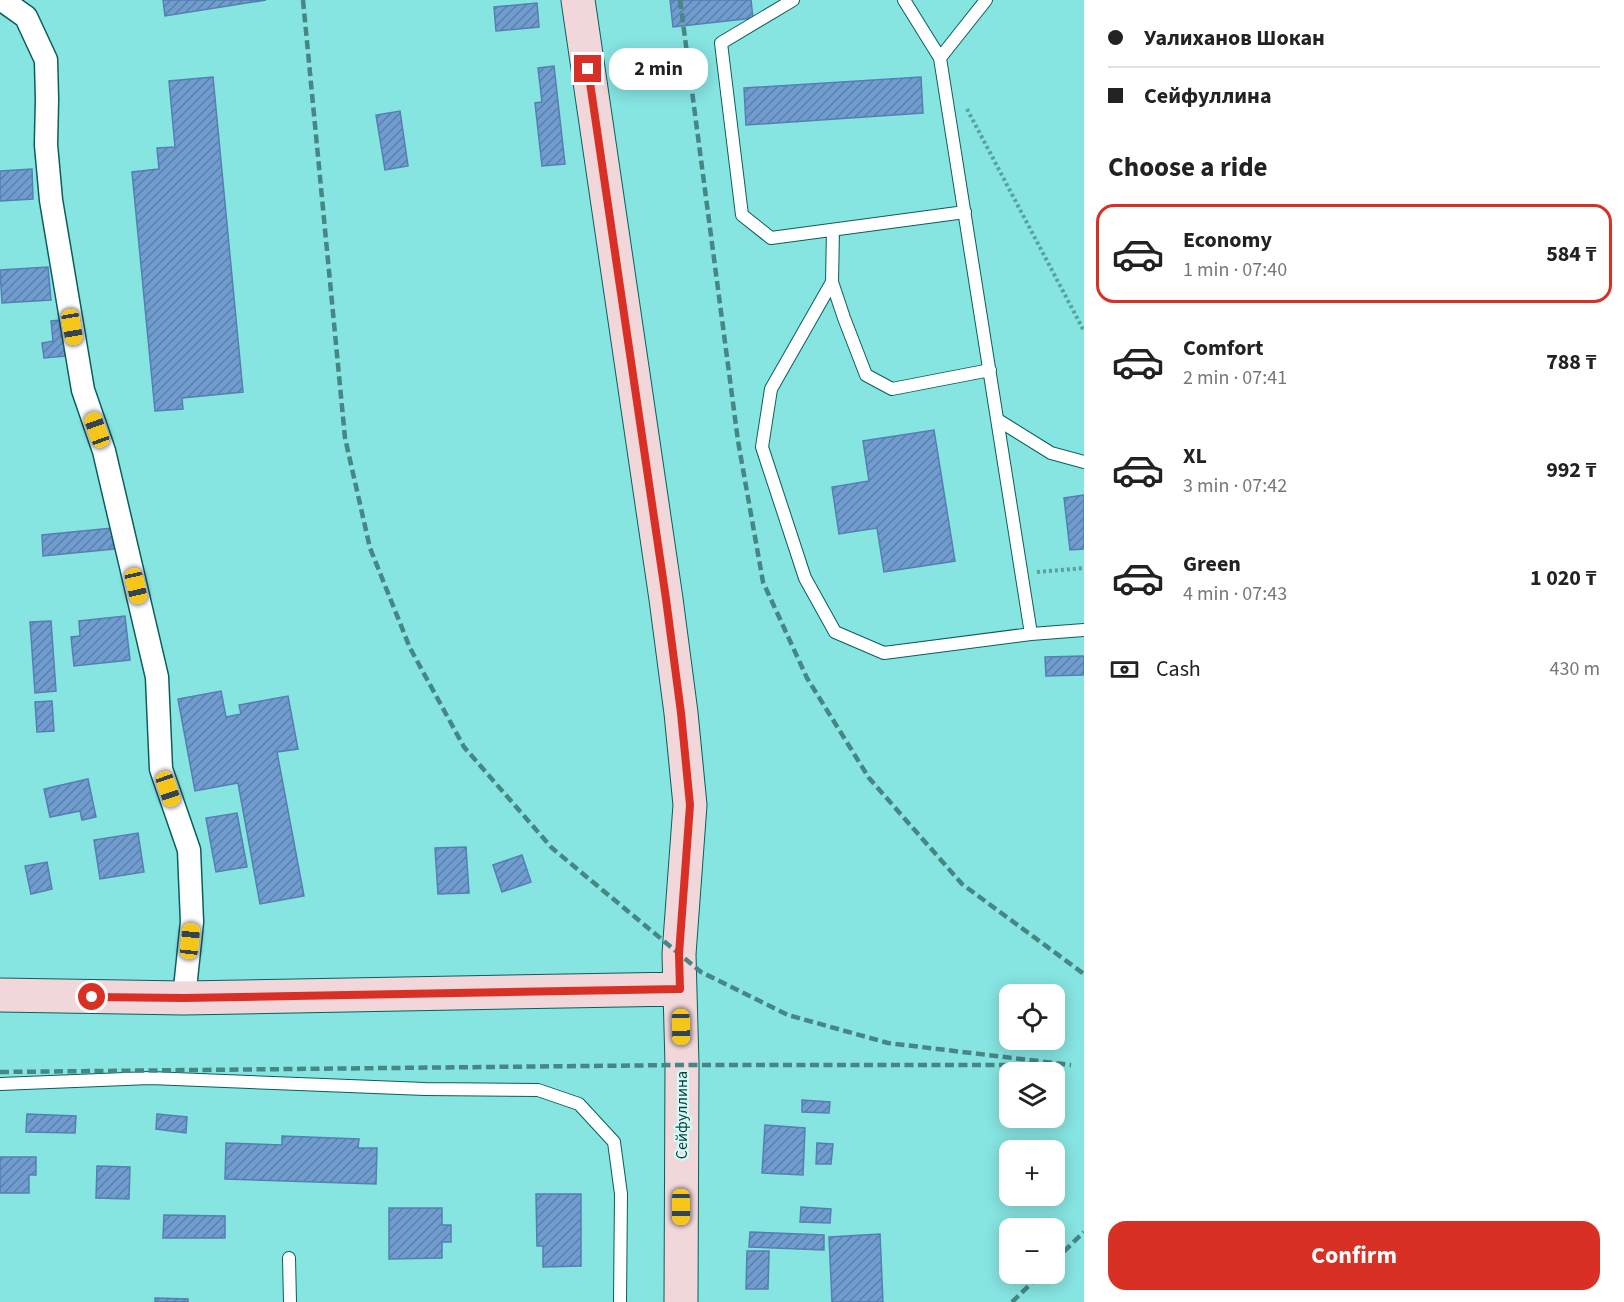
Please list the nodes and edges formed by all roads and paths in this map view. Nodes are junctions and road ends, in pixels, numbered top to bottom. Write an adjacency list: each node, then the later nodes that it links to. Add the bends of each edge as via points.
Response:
1 (2, 0): 21 (street, via 26,17 46,60 46,145 51,200 83,390 104,451 157,677 161,769 189,850 192,922)
2 (578, 0): 19 (main road, Сейфуллина, via 665,588 686,759 690,805)
3 (793, 0): 9 (lane, via 721,43 742,215 771,238)
4 (904, 0): 6 (lane)
5 (986, 0): 6 (lane)
6 (940, 58): 8 (lane)
7 (962, 100): 11 (path)
8 (965, 212): 9 (lane); 12 (lane)
9 (833, 230): 10 (lane)
10 (831, 282): 12 (lane, via 866,375 883,385 892,389); 18 (lane, via 771,389 762,447 805,578 835,632 884,653)
11 (1084, 332)
12 (990, 370): 13 (lane)
13 (998, 420): 14 (lane, via 1051,453); 16 (lane)
14 (1084, 462)
15 (1084, 568): 16 (path)
16 (1022, 574): 18 (lane)
17 (1084, 630): 18 (lane)
18 (1031, 634)
19 (680, 989): 21 (main road); 26 (main road, Сейфуллина)
20 (0, 995): 21 (main road)
21 (184, 998)
22 (0, 1084): 25 (lane, via 150,1078 538,1090 579,1104 614,1142 621,1194)
23 (289, 1258): 24 (lane)
24 (290, 1302)
25 (620, 1302)
26 (681, 1302)

